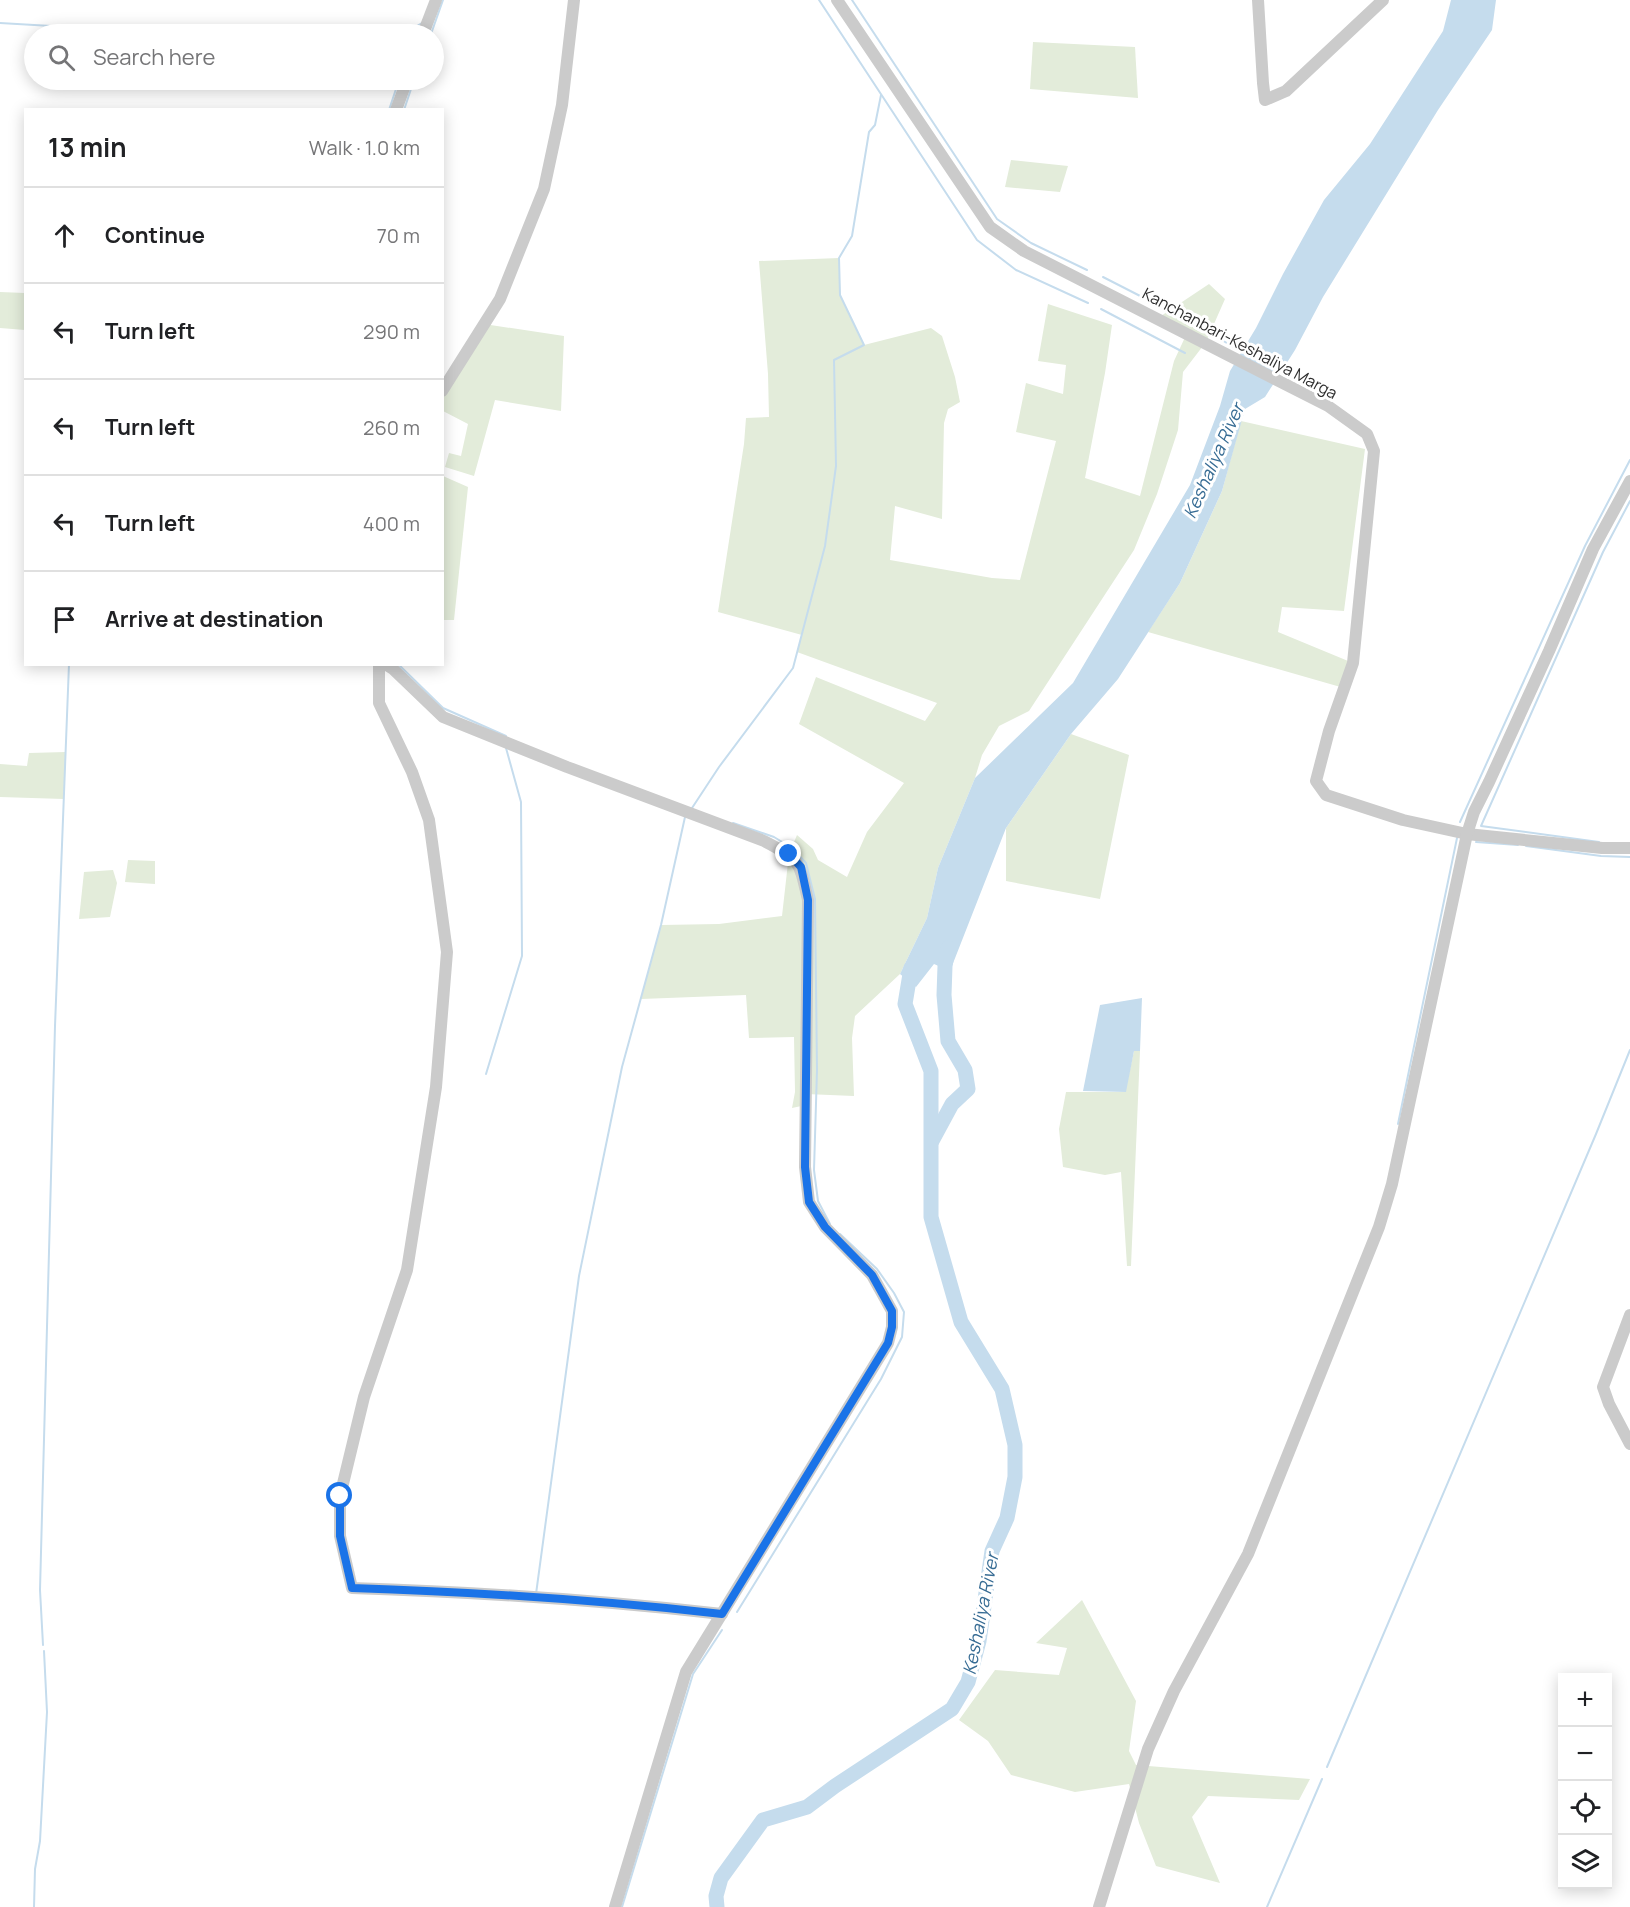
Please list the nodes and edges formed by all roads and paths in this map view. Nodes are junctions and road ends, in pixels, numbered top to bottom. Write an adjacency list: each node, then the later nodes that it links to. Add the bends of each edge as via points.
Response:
1 (436, 0): 6 (street)
2 (574, 0): 9 (street, via 562,105 544,189 500,299)
3 (837, 0): 13 (street, Kanchanbari-Keshaliya Marga, via 990,227 1024,251 1328,406 1367,434 1374,451 1353,663 1316,781 1326,795 1403,820)
4 (1258, 0): 5 (street, via 1265,100 1286,91)
5 (1383, 0)
6 (427, 24)
7 (403, 90): 8 (street)
8 (397, 108)
9 (444, 388)
10 (1630, 482): 13 (street, via 1593,549)
11 (379, 666): 17 (street, via 379,703 412,772 429,820 447,952 436,1087 407,1270 364,1397 340,1496 340,1536 352,1588 462,1592)
12 (388, 666): 17 (street, via 443,717 764,841 789,854 801,867 808,900 805,1167 809,1202 825,1227 872,1275 892,1311 892,1327 888,1343)
13 (1467, 834): 14 (street, Kanchanbari-Keshaliya Marga); 19 (street, via 1392,1184 1379,1227 1248,1554 1174,1691 1148,1749)
14 (1630, 848)
15 (1630, 1315): 16 (street, via 1603,1387)
16 (1630, 1444)
17 (722, 1614): 18 (street, via 686,1672)
18 (615, 1907)
19 (1098, 1907)

